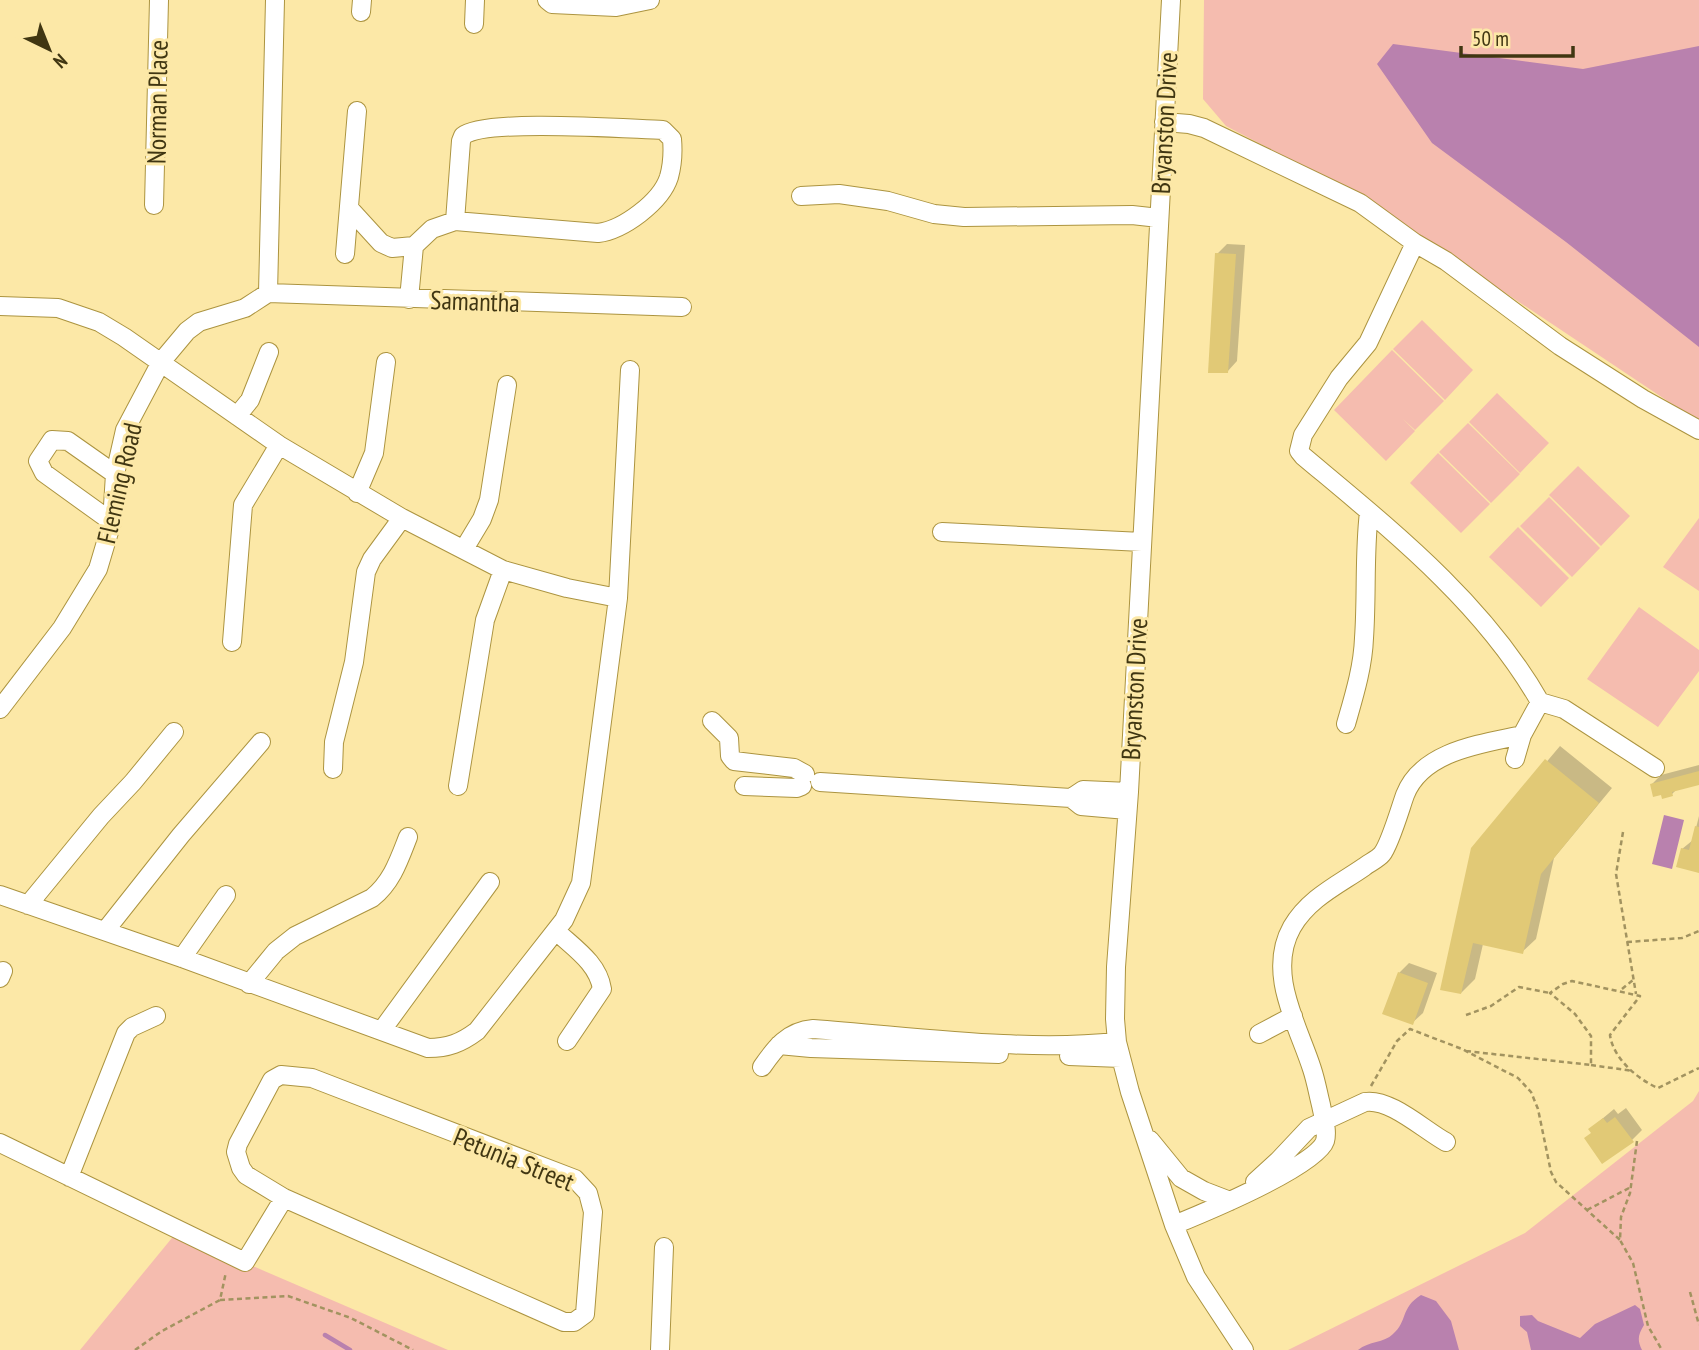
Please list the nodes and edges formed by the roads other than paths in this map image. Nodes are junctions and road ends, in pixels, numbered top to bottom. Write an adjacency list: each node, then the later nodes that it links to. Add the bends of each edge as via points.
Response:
1 (159, 0): 11 (street, Norman Place)
2 (275, 0): 18 (street)
3 (475, 0): 7 (street)
4 (547, 0): 5 (street, via 616,7)
5 (650, 0)
6 (1171, 0): 9 (street, Bryanston Drive)
7 (474, 24)
8 (357, 111): 12 (street)
9 (1164, 122): 13 (street, Bryanston Drive); 15 (street, via 1204,128 1239,144 1360,204)
10 (801, 196): 13 (street, via 839,194 964,218)
11 (154, 205)
12 (349, 208): 16 (street, via 381,243 392,248); 17 (street)
13 (1159, 218): 36 (street, Bryanston Drive)
14 (455, 221): 14 (street, via 598,233 618,229 650,204 669,178 673,138 663,130 520,126 472,130 461,141); 16 (street, via 432,229)
15 (1415, 243): 28 (street, via 1560,346); 32 (street, via 1368,343 1339,378 1299,446 1303,457)
16 (414, 246): 19 (street)
17 (345, 254)
18 (268, 293): 19 (street, Samantha); 23 (street, Fleming Road, via 245,308 199,322)
19 (409, 299): 21 (street, Samantha)
20 (0, 306): 23 (street, via 58,308 99,322)
21 (682, 307)
22 (269, 352): 27 (street, via 250,400)
23 (161, 362): 27 (street); 30 (street, Fleming Road, via 125,430)
24 (386, 362): 31 (street, via 374,453)
25 (630, 370): 39 (street)
26 (507, 385): 37 (street, via 489,500)
27 (237, 416): 29 (street)
28 (1699, 430)
29 (279, 445): 31 (street); 40 (street, via 243,505)
30 (115, 474): 34 (street, Fleming Road); 34 (street, via 60,439 52,439 38,461 44,473)
31 (357, 493): 33 (street)
32 (1369, 512): 41 (street, via 1452,588 1493,633); 44 (street, via 1364,639)
33 (402, 518): 37 (street); 50 (street, via 366,572)
34 (112, 522): 42 (street, Fleming Road, via 88,588)
35 (942, 532): 36 (street)
36 (1142, 542): 54 (street, Bryanston Drive)
37 (464, 549): 38 (street)
38 (503, 570): 39 (street); 52 (street, via 485,620)
39 (618, 598): 61 (street, via 584,869)
40 (232, 642)
41 (1540, 702): 46 (street); 49 (street, via 1564,709)
42 (0, 709)
43 (712, 721): 51 (street, via 729,738 734,761 794,768)
44 (1346, 724)
45 (174, 732): 59 (street)
46 (1522, 735): 48 (street); 65 (street, via 1466,748 1432,764 1409,786 1382,854 1323,893 1301,915 1291,929 1283,958)
47 (261, 742): 60 (street)
48 (1515, 759)
49 (1655, 768)
50 (333, 769)
51 (809, 781): 53 (street, via 797,789); 54 (street, via 1071,798 1083,790)
52 (458, 786)
53 (744, 786)
54 (1128, 801): 69 (street, Bryanston Drive, via 1115,988)
55 (408, 837): 63 (street, via 381,891 295,936)
56 (490, 881): 66 (street)
57 (0, 895): 59 (street)
58 (226, 895): 62 (street)
59 (28, 905): 60 (street)
60 (105, 931): 62 (street)
61 (556, 931): 66 (street, via 477,1031 462,1042 428,1048); 68 (street, via 584,955 602,989)
62 (182, 958): 63 (street)
63 (249, 984): 66 (street)
64 (156, 1016): 75 (street, via 126,1033)
65 (1293, 1016): 67 (street); 71 (street, via 1313,1070)
66 (382, 1030)
67 (1259, 1034)
68 (567, 1041)
69 (1119, 1050): 70 (street, via 813,1029 795,1032); 72 (street, Bryanston Drive)
70 (762, 1067)
71 (1324, 1120): 73 (street, via 1372,1101); 76 (street, via 1304,1132)
72 (1143, 1132): 76 (street, via 1181,1178 1204,1191); 78 (street, Bryanston Drive)
73 (1446, 1142)
74 (0, 1143): 75 (street)
75 (69, 1177): 77 (street, via 247,1262)
76 (1238, 1196): 78 (street)
77 (284, 1198): 77 (street, Petunia Street, via 246,1175 236,1152 272,1080 295,1075 575,1180 588,1194 593,1212 585,1314 575,1322 564,1322)
78 (1174, 1225): 81 (street, Bryanston Drive, via 1196,1277)
79 (664, 1247): 80 (street)
80 (660, 1350)
81 (1244, 1350)

